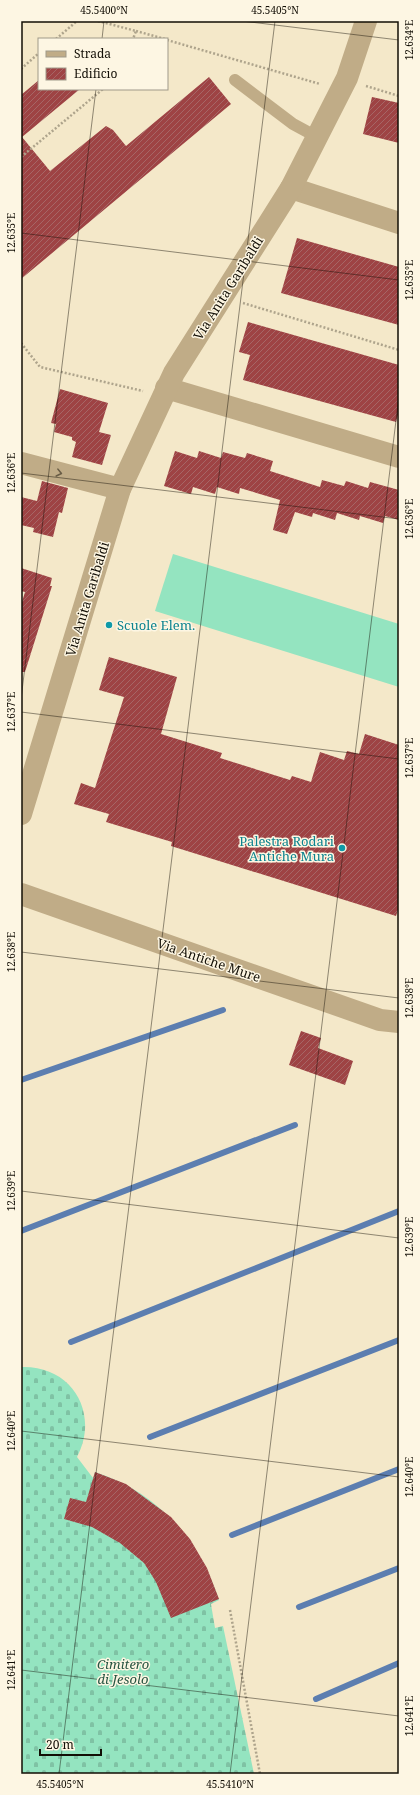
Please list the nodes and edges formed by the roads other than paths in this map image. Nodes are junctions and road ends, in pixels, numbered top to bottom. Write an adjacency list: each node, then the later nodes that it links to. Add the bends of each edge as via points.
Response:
1 (366, 21): 3 (street, Via Anita Garibaldi, via 347,78)
2 (235, 80): 3 (lane, via 293,124)
3 (317, 137): 4 (street, Via Anita Garibaldi)
4 (291, 188): 5 (street); 6 (street, Via Anita Garibaldi)
5 (399, 223)
6 (156, 390): 7 (street); 9 (street, Via Anita Garibaldi)
7 (399, 456)
8 (21, 463): 9 (street, one-way to 9)
9 (120, 488): 10 (street, Via Anita Garibaldi)
10 (21, 814)
11 (21, 894): 12 (street, Via Antiche Mure, via 380,1020)
12 (399, 1022)

